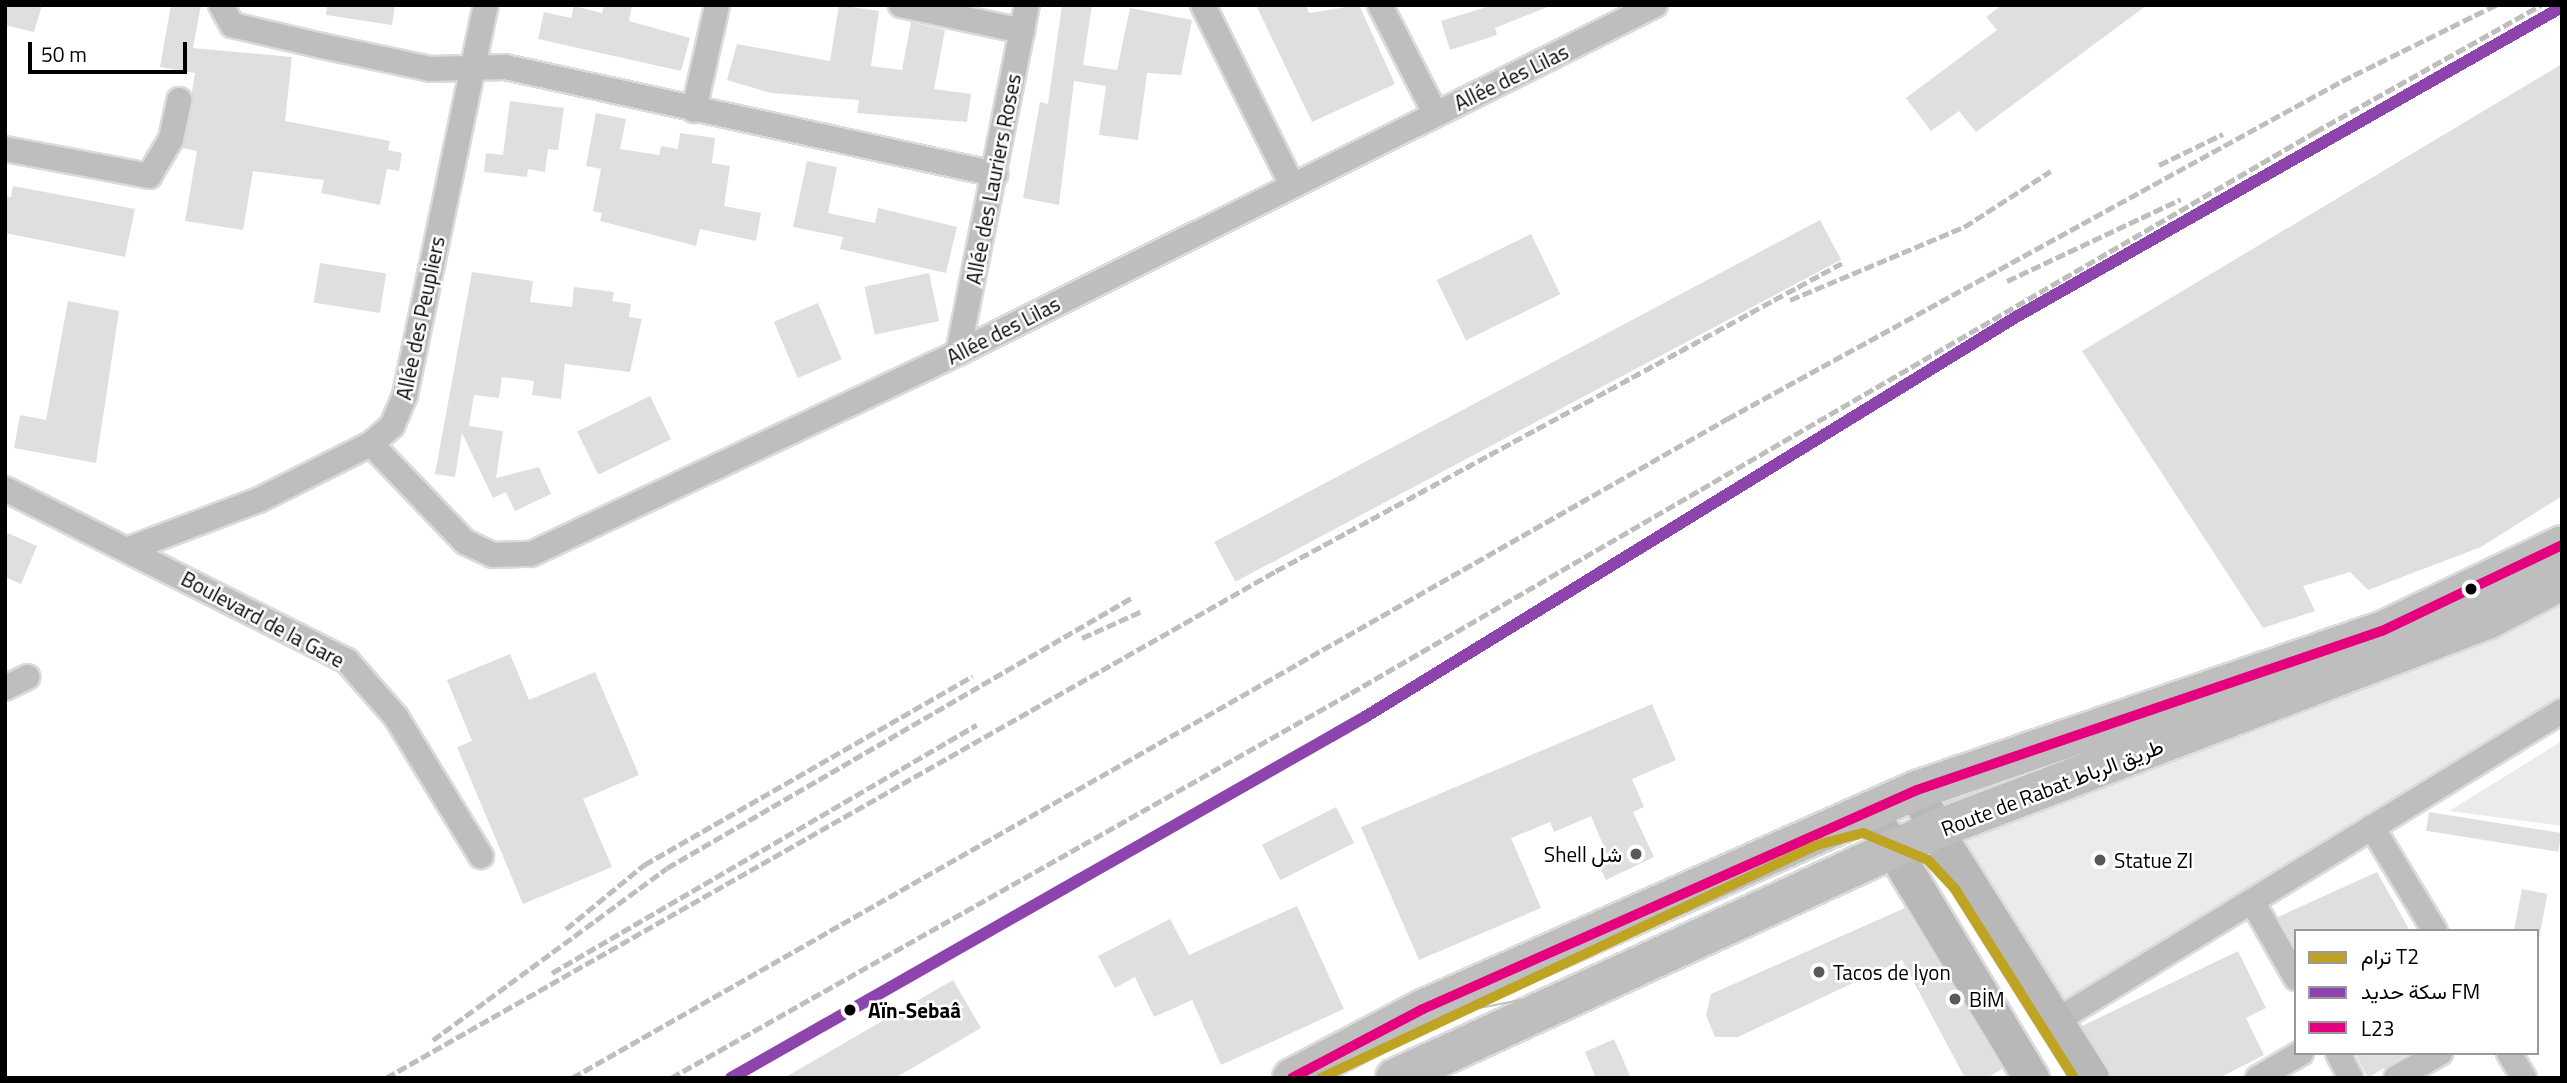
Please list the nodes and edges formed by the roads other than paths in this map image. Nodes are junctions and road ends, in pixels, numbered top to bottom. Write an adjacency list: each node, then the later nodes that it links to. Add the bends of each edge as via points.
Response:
1 (221, 5): 10 (street, via 227,21 242,28 431,69)
2 (486, 5): 10 (street, Allée des Peupliers)
3 (716, 5): 12 (street)
4 (901, 5): 9 (street)
5 (1027, 5): 9 (street, Allée des Lauriers Roses)
6 (1203, 5): 16 (street)
7 (1380, 5): 13 (street)
8 (1655, 5): 13 (street, Allée des Lilas)
9 (1022, 32): 15 (street, Allée des Lauriers Roses)
10 (473, 67): 12 (street, via 505,67); 18 (street, Allée des Peupliers, via 405,395 392,426)
11 (179, 100): 14 (street, via 172,139 149,176)
12 (694, 110): 15 (street)
13 (1435, 113): 16 (street, Allée des Lilas)
14 (5, 149)
15 (995, 174): 17 (street, Allée des Lauriers Roses)
16 (1292, 185): 17 (street, Allée des Lilas)
17 (958, 353): 18 (street, Allée des Lilas, via 531,554 493,555 465,542)
18 (372, 444): 21 (street, Allée des Peupliers, via 216,520)
19 (5, 489): 21 (street, Boulevard de la Gare)
20 (2562, 545): 26 (main road, Route de Rabat طريق الرباط, via 2382,631)
21 (129, 550): 31 (street, Boulevard de la Gare, via 347,661 396,717)
22 (2562, 581): 29 (main road, Route de Rabat طريق الرباط, via 2487,620)
23 (28, 677): 24 (street)
24 (5, 688)
25 (2562, 711): 28 (street)
26 (1917, 790): 27 (main road, Route de Rabat طريق الرباط); 29 (street)
27 (1870, 811): 30 (street); 40 (main road, Route de Rabat طريق الرباط, via 1423,1009)
28 (2372, 827): 32 (street); 33 (street)
29 (1935, 830): 30 (main road, Route de Rabat طريق الرباط); 35 (street)
30 (1893, 850): 41 (main road, Route de Rabat طريق الرباط); 42 (street)
31 (481, 856)
32 (2252, 901): 34 (street); 35 (street)
33 (2434, 929)
34 (2294, 974)
35 (2056, 1021): 43 (street)
36 (2298, 1055): 44 (street)
37 (2339, 1055): 45 (street)
38 (2436, 1055): 46 (street)
39 (2510, 1055): 47 (street)
40 (1292, 1078)
41 (1395, 1078)
42 (2031, 1078)
43 (2091, 1078)
44 (2258, 1078)
45 (2351, 1078)
46 (2396, 1078)
47 (2524, 1078)

